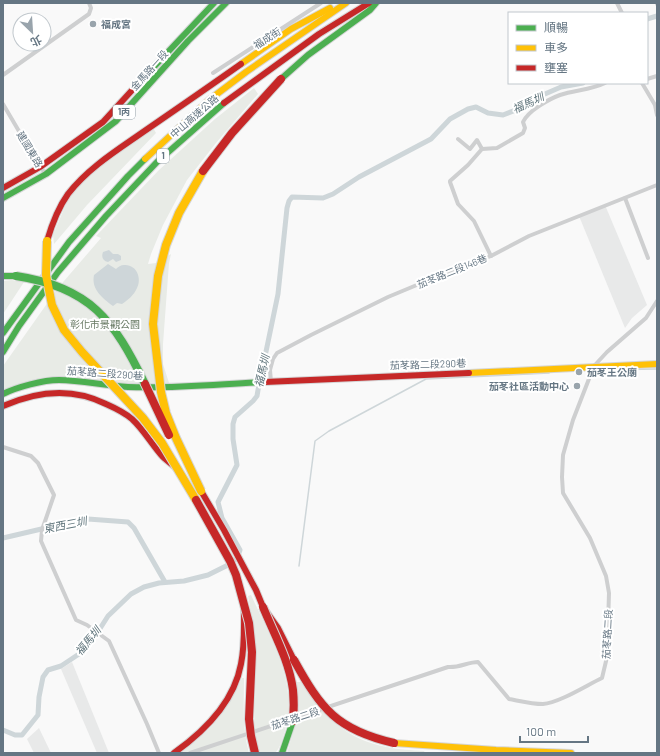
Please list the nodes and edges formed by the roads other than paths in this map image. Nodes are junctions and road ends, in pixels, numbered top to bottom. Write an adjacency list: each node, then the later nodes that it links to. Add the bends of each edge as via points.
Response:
1 (89, 3): 12 (street, via 89,14)
2 (214, 3): 22 (main road, 金馬路一段 / 1丙, via 103,122)
3 (226, 3): 23 (main road, 金馬路一段 / 1丙, via 116,121)
4 (321, 3): 11 (street, 福成街)
5 (342, 3): 41 (main road, bridge, via 318,13 285,33 107,157 77,183 52,222 46,250 46,284 57,319 73,343 150,427)
6 (346, 3): 32 (main road, 中山高速公路 / 1, bridge, via 209,100 128,176 69,242)
7 (376, 3): 42 (main road, bridge, via 281,79 234,130 193,185 168,236 160,265 153,319 155,348 168,420)
8 (616, 3): 10 (street)
9 (367, 4): 33 (main road, 中山高速公路 / 1, via 319,34 231,97 157,162 58,272)
10 (621, 12)
11 (213, 73)
12 (3, 75)
13 (601, 84): 21 (street, via 560,95 526,115 523,122 524,133 520,136 497,148)
14 (643, 84): 16 (street)
15 (3, 104): 17 (street, 建國東路)
16 (656, 105): 18 (street)
17 (9, 113): 19 (street); 22 (street, 建國東路)
18 (657, 115)
19 (3, 116)
20 (458, 139): 21 (street, via 470,149 477,140)
21 (482, 149): 28 (street, via 450,182 458,204 474,221)
22 (40, 167): 23 (street, 建國東路); 25 (main road, 金馬路一段 / 1丙)
23 (46, 174): 26 (main road, 金馬路一段 / 1丙)
24 (657, 185): 27 (street, 茄苳路二段146巷)
25 (3, 188)
26 (3, 198)
27 (624, 198): 28 (street, 茄苳路二段146巷, via 528,236); 29 (street)
28 (491, 256): 36 (street, 茄苳路二段146巷, via 388,297 277,354)
29 (648, 258)
30 (3, 276): 42 (main road, bridge, via 31,278 63,288 94,307 106,319 127,350)
31 (657, 301): 35 (street, 茄苳路二段, via 646,318)
32 (3, 333)
33 (3, 352)
34 (657, 364): 35 (main road, 茄苳路二段290巷)
35 (594, 366): 36 (main road, 茄苳路二段290巷); 47 (street, 茄苳路二段, via 573,420 563,455 562,477 563,493 590,538 606,576 609,593 607,657 602,678 554,701 535,703 509,699 486,670 478,662 473,662 448,667)
36 (263, 382): 37 (main road, 茄苳路二段290巷, via 144,387 58,380 28,385)
37 (3, 394)
38 (75, 397): 39 (street, via 53,394)
39 (3, 407): 41 (main road, bridge, via 28,396 55,392 98,399 133,420 164,457)
40 (3, 447): 45 (street, via 31,456 38,462 50,485 54,495 42,530 41,541 76,620 109,641)
41 (178, 469): 43 (main road, bridge, via 234,569)
42 (201, 491): 44 (main road)
43 (244, 605): 46 (main road, bridge, via 242,657 233,690 211,722); 48 (main road, bridge, via 252,634 249,717)
44 (263, 607): 49 (main road, bridge, via 286,659 293,687 293,721); 50 (main road, bridge, via 278,628 320,704 332,717 350,729 367,737 394,743)
45 (159, 753)
46 (174, 753)
47 (190, 753)
48 (255, 753)
49 (282, 753)
50 (571, 753)

